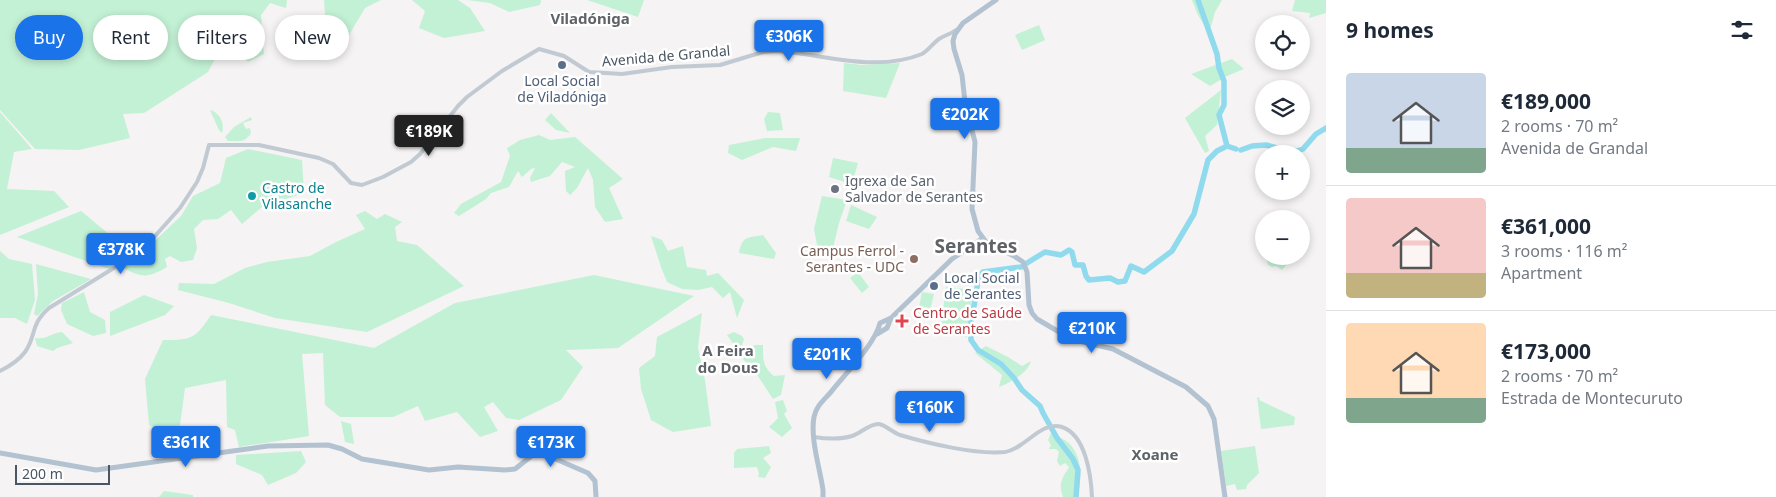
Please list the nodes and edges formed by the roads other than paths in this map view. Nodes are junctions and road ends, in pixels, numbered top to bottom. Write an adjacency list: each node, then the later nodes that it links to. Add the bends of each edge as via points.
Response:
1 (996, 0): 2 (main road)
2 (958, 28): 3 (street); 4 (main road)
3 (945, 36): 4 (street); 4 (street); 6 (street, Avenida de Grandal, via 924,52 898,60 860,62 771,51 720,65 672,67 627,74 589,72 564,56 539,50 502,71 467,97 411,162 383,177 358,185 349,182 329,161 319,158 258,145 207,146 205,164 197,182 161,230 135,255 41,315 24,352)
4 (954, 39): 5 (main road, via 975,142 972,209)
5 (982, 238): 7 (main road, via 952,260 886,323 886,328 881,328 817,409 813,420); 12 (main road, via 1023,262 1027,272 1029,305 1037,319 1071,339 1113,349 1181,384 1200,399 1214,420)
6 (0, 371)
7 (814, 437): 10 (main road); 11 (street, via 843,438 880,424 896,434 954,448 1003,452 1018,447 1049,427 1060,426 1070,432 1084,452 1092,482)
8 (0, 453): 9 (main road, via 96,470 268,446 328,445 362,459 429,470 458,467 515,469 534,454 544,454 588,473 595,480)
9 (596, 497)
10 (823, 497)
11 (1092, 497)
12 (1225, 497)

